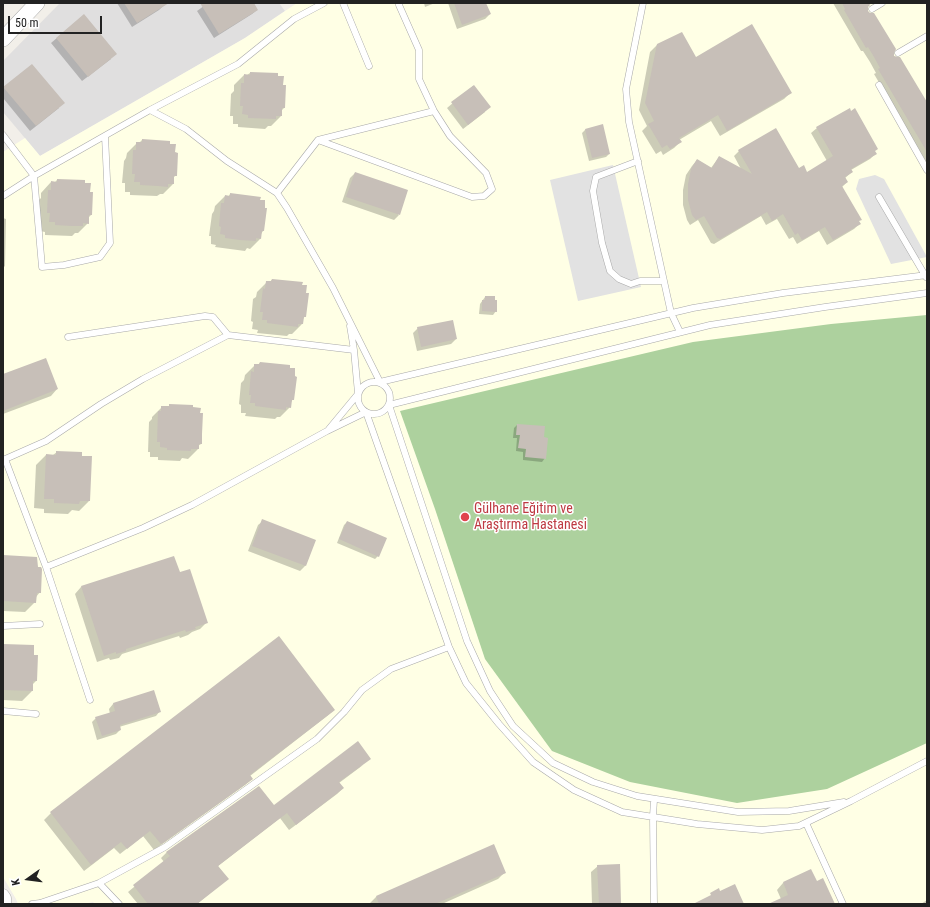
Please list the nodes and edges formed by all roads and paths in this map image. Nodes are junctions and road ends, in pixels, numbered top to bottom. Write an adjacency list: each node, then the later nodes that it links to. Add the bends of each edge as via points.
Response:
1 (37, 3): 9 (street)
2 (324, 3): 13 (lane, via 294,19 238,64)
3 (342, 3): 11 (lane)
4 (643, 3): 18 (lane, via 626,89 629,122)
5 (882, 3): 7 (lane)
6 (399, 5): 14 (lane, via 419,50 419,78)
7 (872, 9)
8 (927, 36): 10 (lane)
9 (3, 39)
10 (898, 53)
11 (369, 66)
12 (879, 85): 19 (lane)
13 (150, 110): 16 (lane); 21 (lane, via 186,129 227,161)
14 (434, 111): 17 (lane); 17 (lane, via 450,136 486,173 492,189 484,196 472,198)
15 (3, 135): 20 (lane)
16 (105, 136): 20 (lane); 20 (lane, via 110,243 100,257 64,266 42,267)
17 (318, 140): 21 (lane)
18 (638, 161): 25 (lane); 25 (lane, via 596,177 593,191 602,244 610,271 619,279 630,284 640,281)
19 (927, 170)
20 (34, 176): 22 (lane)
21 (277, 193): 28 (lane)
22 (3, 196)
23 (879, 197): 24 (lane)
24 (926, 276): 27 (lane, via 783,293)
25 (664, 281): 27 (lane)
26 (927, 293): 29 (lane, via 710,325)
27 (671, 313): 29 (lane); 33 (lane)
28 (349, 319): 32 (lane); 33 (lane)
29 (680, 332): 35 (lane)
30 (228, 335): 31 (lane, via 213,317 205,316); 32 (lane); 38 (lane, via 143,379 46,441)
31 (68, 336)
32 (354, 350): 34 (lane)
33 (380, 382): 34 (lane, via 369,382); 35 (lane, via 388,389)
34 (358, 394): 36 (lane, via 359,405); 37 (lane)
35 (389, 405): 36 (lane, via 381,412); 47 (lane, via 468,641 490,691 513,726 553,763 593,782)
36 (366, 412): 37 (lane); 42 (lane)
37 (327, 431): 39 (lane, via 192,505 143,528)
38 (4, 459): 39 (lane)
39 (46, 566): 43 (lane)
40 (40, 624): 41 (lane)
41 (3, 626)
42 (449, 646): 49 (lane, via 466,683 533,762 574,790 622,812); 51 (lane, via 391,669 362,690 317,739 165,847)
43 (90, 700)
44 (3, 711): 45 (lane)
45 (36, 714)
46 (927, 761): 48 (lane)
47 (654, 799): 48 (lane, via 738,812 789,811); 49 (lane)
48 (851, 801): 50 (lane)
49 (653, 817): 50 (lane, via 762,830 800,826); 56 (lane)
50 (806, 823): 57 (lane)
51 (99, 883): 54 (lane); 55 (lane)
52 (3, 895): 53 (street)
53 (5, 904)
54 (32, 904)
55 (119, 904)
56 (654, 904)
57 (843, 904)

